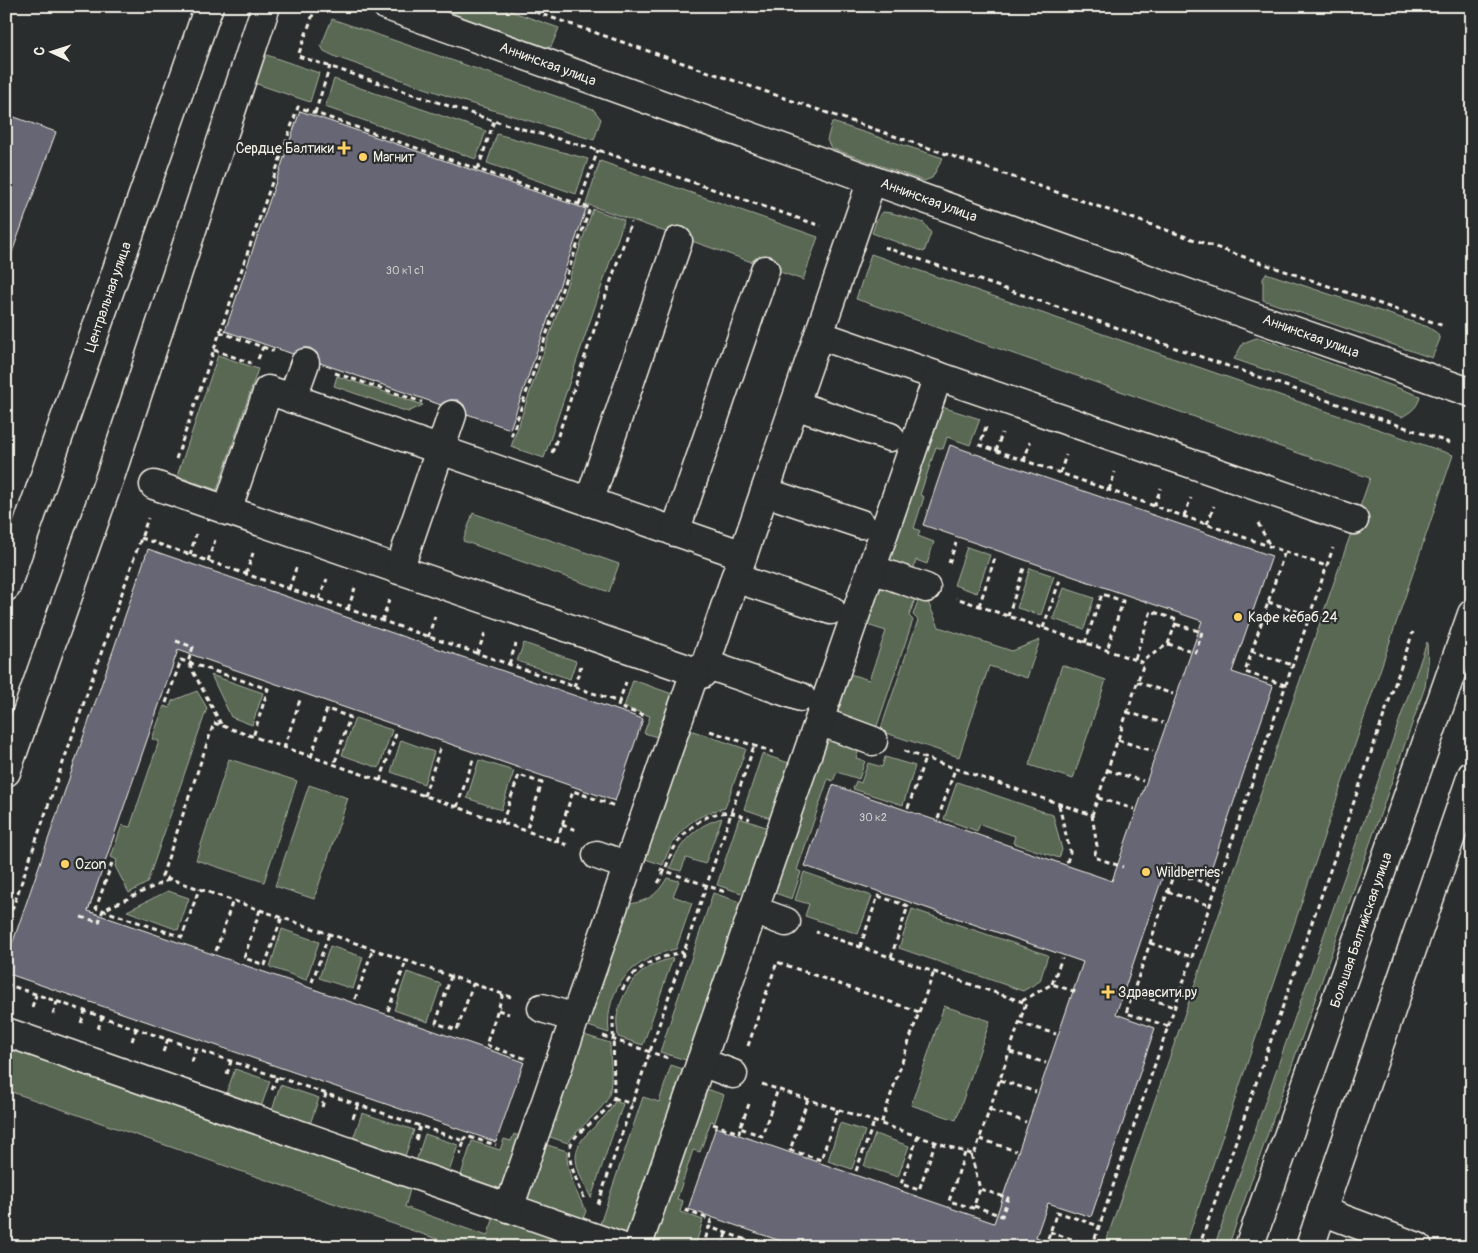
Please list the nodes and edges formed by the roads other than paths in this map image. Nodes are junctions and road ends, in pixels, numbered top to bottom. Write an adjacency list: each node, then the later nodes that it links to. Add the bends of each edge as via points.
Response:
1 (209, 6): 26 (street, Центральная улица)
2 (266, 6): 34 (street, via 112,471)
3 (387, 6): 4 (street, Аннинская улица)
4 (872, 180): 7 (street); 10 (street, Аннинская улица)
5 (678, 242): 18 (street)
6 (765, 270): 22 (street)
7 (819, 335): 9 (street); 12 (street)
8 (305, 363): 11 (street)
9 (938, 376): 20 (street); 24 (street)
10 (1472, 393)
11 (292, 399): 15 (street); 19 (street, via 268,390)
12 (795, 405): 14 (street); 17 (street)
13 (452, 415): 15 (street)
14 (890, 437)
15 (440, 450): 18 (street); 25 (street)
16 (163, 476): 19 (street)
17 (765, 492): 21 (street); 23 (street)
18 (589, 502): 22 (street)
19 (227, 511): 25 (street)
20 (1348, 518)
21 (861, 524)
22 (676, 532): 23 (street)
23 (739, 566): 28 (street); 30 (street)
24 (872, 569): 27 (street); 32 (street)
25 (399, 570): 30 (street)
26 (6, 587)
27 (926, 588)
28 (831, 610)
29 (1472, 614): 49 (street, Большая Балтийская улица)
30 (700, 668): 31 (street); 37 (street, via 678,721)
31 (801, 697)
32 (819, 721): 33 (street); 38 (street)
33 (873, 740)
34 (6, 772)
35 (1472, 775): 46 (street)
36 (597, 855): 37 (street)
37 (631, 858): 41 (street)
38 (756, 902): 39 (street); 43 (street)
39 (786, 922)
40 (542, 1008): 41 (street)
41 (572, 1026): 45 (street)
42 (6, 1032): 45 (street)
43 (699, 1065): 44 (street); 48 (street)
44 (743, 1077)
45 (509, 1208): 47 (street, via 591,1226)
46 (1322, 1211): 50 (street); 51 (street)
47 (621, 1247)
48 (637, 1247)
49 (1249, 1247)
50 (1310, 1247)
51 (1418, 1247)

